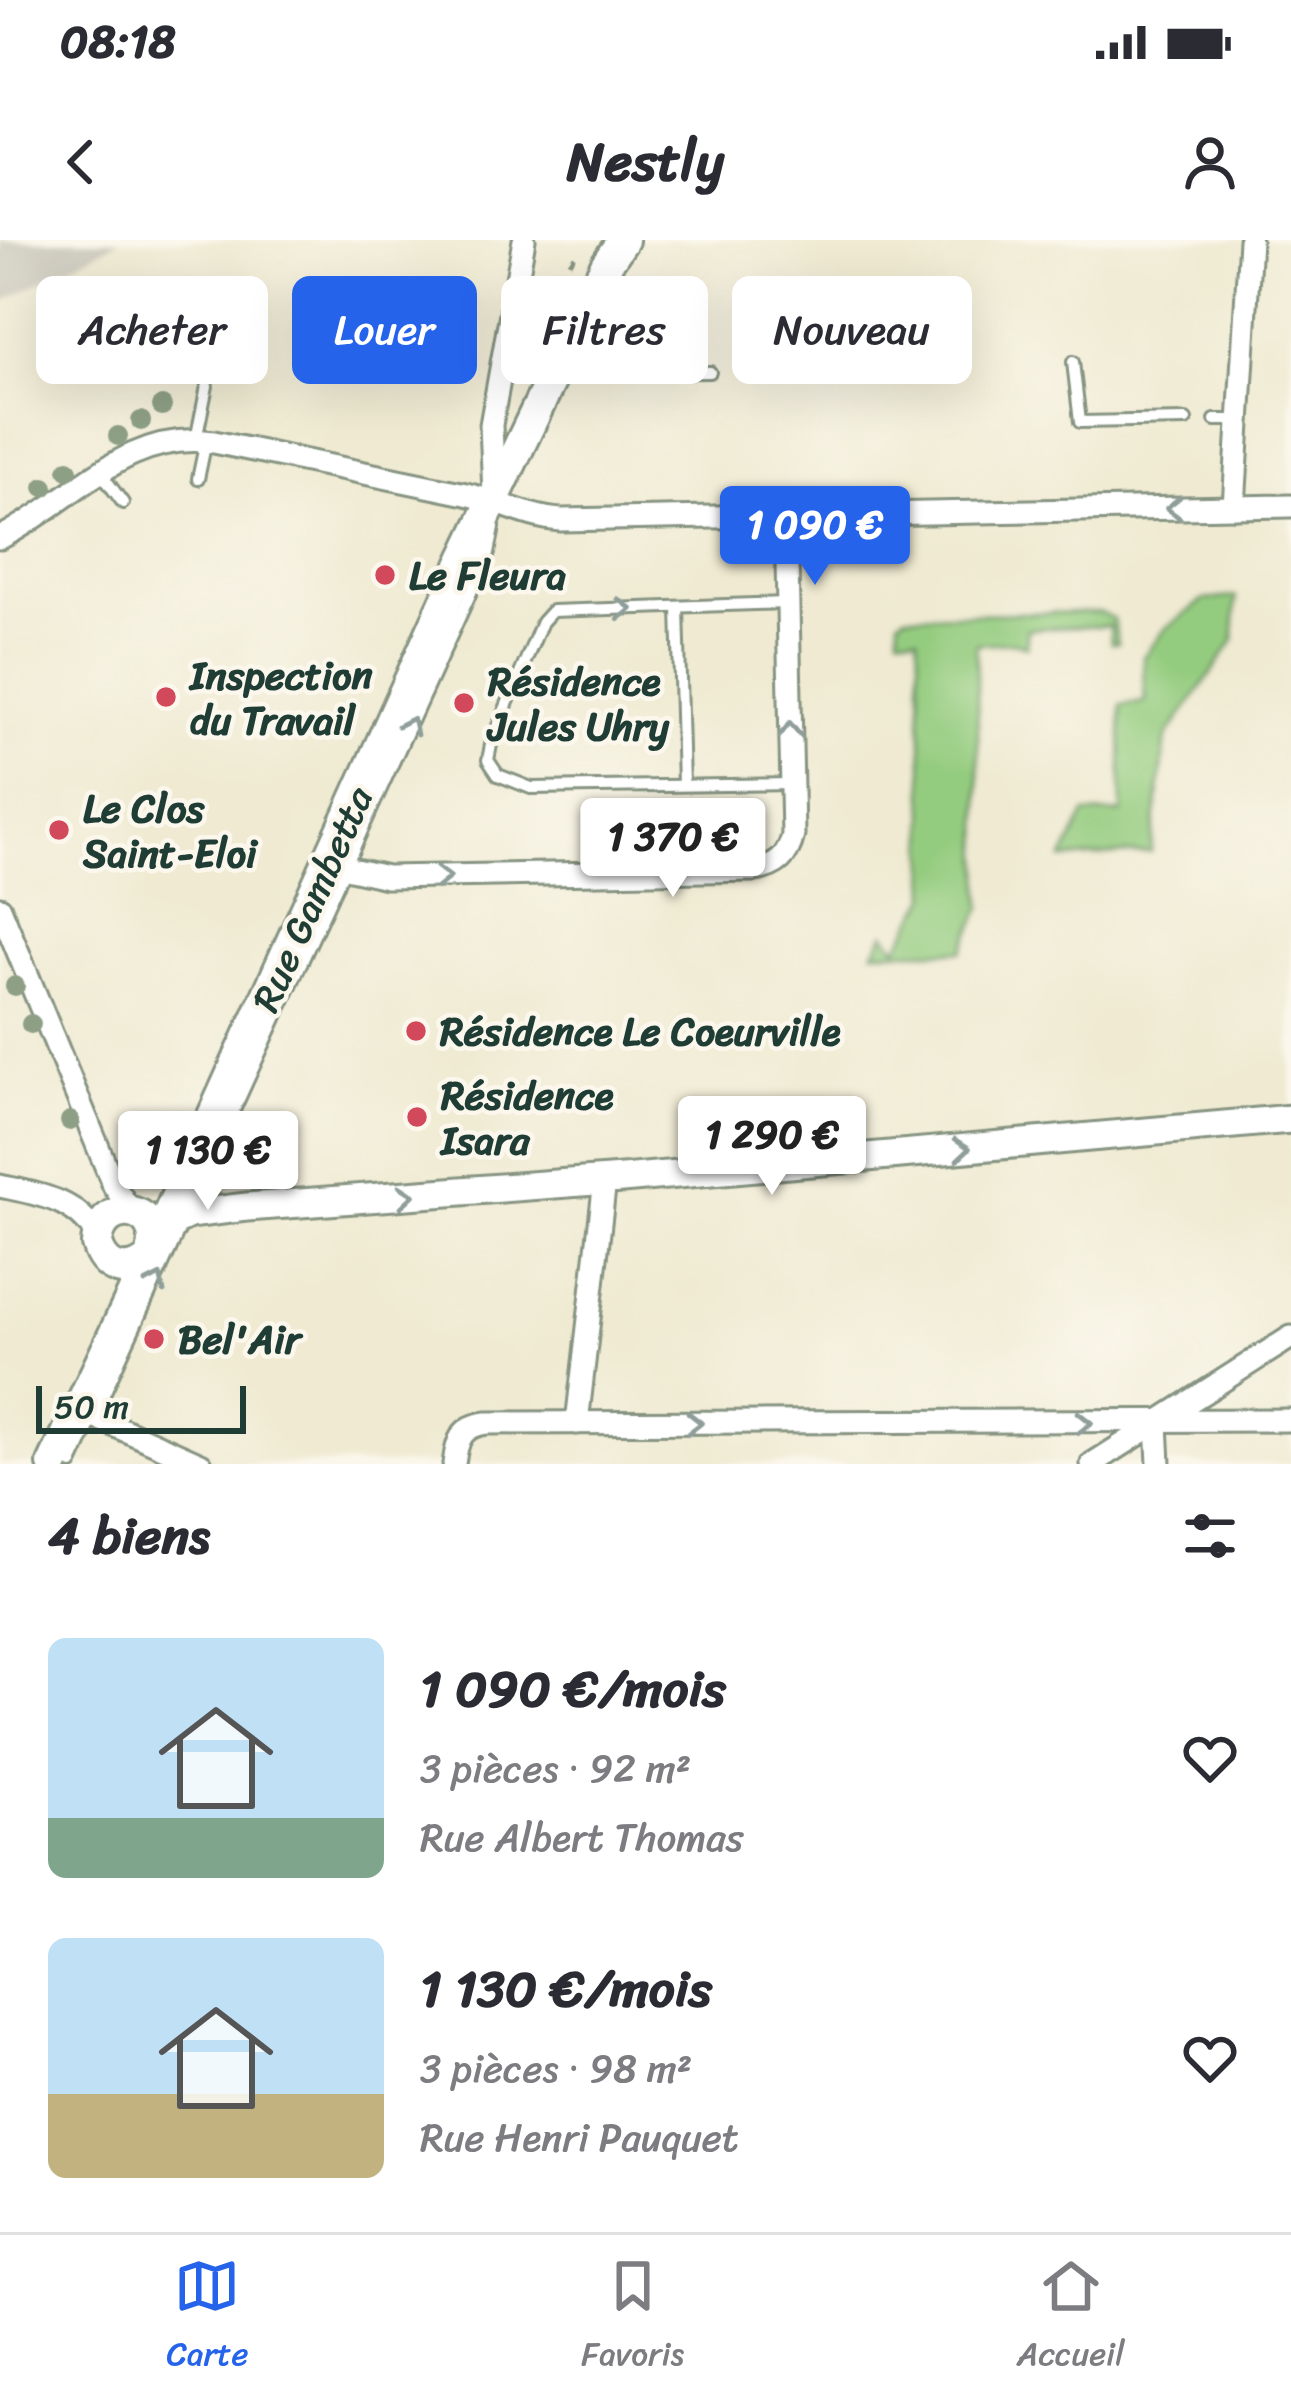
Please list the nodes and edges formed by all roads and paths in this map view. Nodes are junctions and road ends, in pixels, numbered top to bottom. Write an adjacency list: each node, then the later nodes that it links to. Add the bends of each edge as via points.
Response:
1 (524, 240): 5 (street)
2 (623, 240): 7 (main road, Rue Gambetta)
3 (1250, 240): 19 (street, via 1226,420)
4 (578, 251): 6 (path)
5 (518, 276)
6 (561, 276)
7 (601, 276)
8 (1072, 362): 12 (lane, via 1080,422)
9 (501, 370): 16 (street)
10 (546, 384): 16 (main road, Rue Gambetta)
11 (207, 386): 13 (lane)
12 (1186, 420)
13 (201, 440): 14 (street, via 159,442); 15 (lane); 16 (street)
14 (101, 473): 17 (lane); 21 (street)
15 (199, 479)
16 (481, 497): 20 (street, via 562,520); 26 (main road, Rue Gambetta); 26 (lane, one-way to 16, via 489,554)
17 (123, 503)
18 (1291, 506): 19 (street)
19 (1234, 507): 20 (street, one-way to 20)
20 (786, 516): 22 (street)
21 (0, 538)
22 (787, 603): 23 (lane); 24 (street, one-way to 22)
23 (678, 608): 25 (lane); 25 (lane, one-way to 23, via 531,788 497,775 488,760 548,614)
24 (791, 784): 25 (lane); 26 (street, one-way to 24, via 424,877 768,868 790,847)
25 (683, 785)
26 (336, 867): 31 (lane); 31 (main road, Rue Gambetta)
27 (0, 908): 31 (street, via 114,1186)
28 (1291, 1119): 29 (street, one-way to 28)
29 (605, 1180): 31 (street, one-way to 29); 38 (street)
30 (0, 1186): 32 (street, via 63,1203 88,1221)
31 (155, 1229): 32 (main road, via 108,1217); 32 (main road, via 131,1270); 34 (main road, Rue Gambetta); 35 (lane, one-way to 31)
32 (103, 1250): 34 (main road, Rue Gambetta, via 113,1309)
33 (1291, 1337): 37 (street)
34 (104, 1357): 35 (main road, Rue Gambetta)
35 (87, 1413): 39 (main road, Rue Gambetta); 40 (lane); 41 (street)
36 (1291, 1420): 37 (street)
37 (1157, 1423): 38 (street, one-way to 37); 43 (street); 44 (street)
38 (577, 1424): 42 (street, via 477,1424 460,1436)
39 (53, 1464)
40 (72, 1464)
41 (201, 1464)
42 (454, 1464)
43 (1093, 1464)
44 (1159, 1464)

